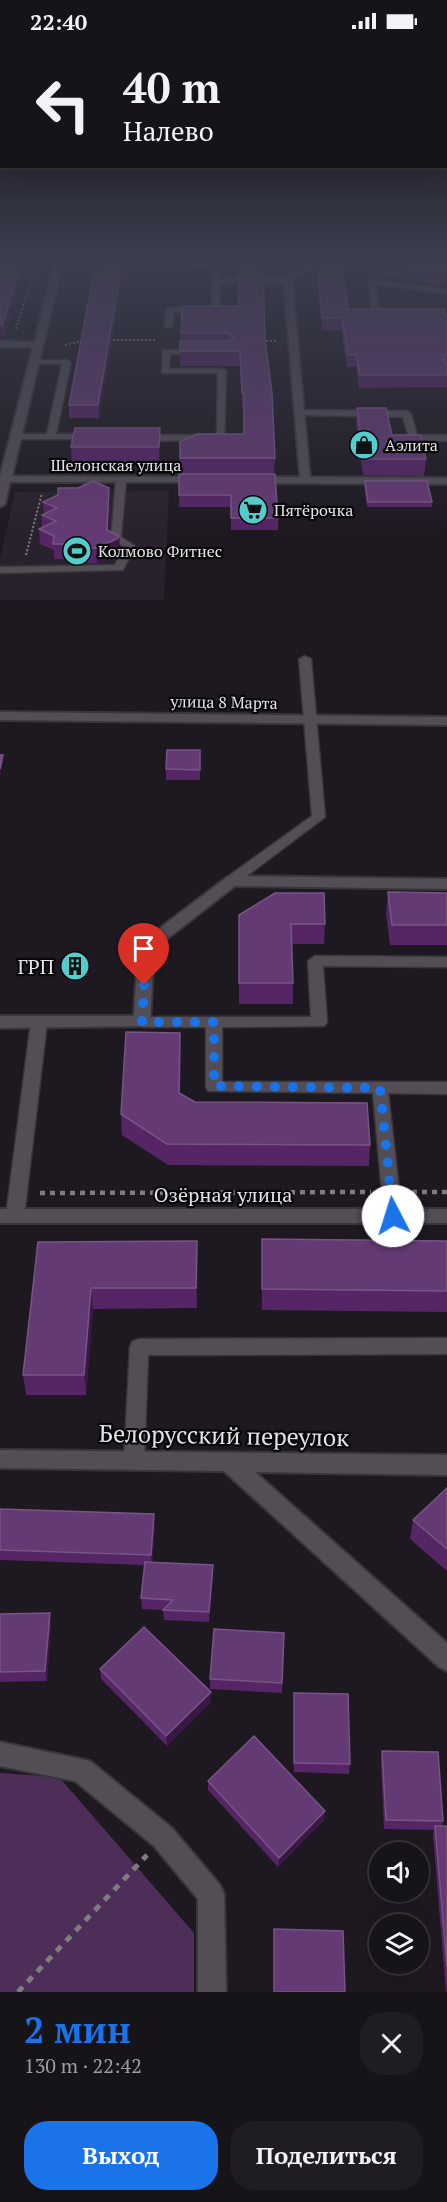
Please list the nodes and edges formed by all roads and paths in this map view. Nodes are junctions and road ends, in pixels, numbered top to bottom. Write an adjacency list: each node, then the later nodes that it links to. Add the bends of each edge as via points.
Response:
1 (38, 351): 4 (street)
2 (294, 351): 5 (street)
3 (207, 352): 9 (lane, via 166,351 165,371 222,371 221,438)
4 (35, 362): 6 (street); 7 (lane, via 67,362)
5 (299, 413): 10 (lane, via 407,414 413,438); 16 (street)
6 (16, 437): 7 (lane); 11 (street)
7 (51, 437): 8 (lane)
8 (96, 438)
9 (130, 438)
10 (447, 438)
11 (3, 479): 12 (street, Шелонская улица); 18 (street)
12 (46, 480): 13 (street, Шелонская улица); 19 (path, via 26,556)
13 (121, 480): 14 (street, Шелонская улица); 19 (lane, via 116,538 130,546 119,568)
14 (213, 480)
15 (236, 480): 16 (street)
16 (305, 480): 17 (street)
17 (447, 481)
18 (0, 504)
19 (5, 570)
20 (305, 659): 22 (lane)
21 (0, 716): 22 (street, улица 8 Марта)
22 (310, 719): 23 (street, улица 8 Марта); 24 (lane, via 319,817)
23 (447, 721)
24 (231, 881): 25 (street); 29 (street, via 146,947)
25 (447, 884)
26 (447, 962): 30 (lane, via 315,962 319,1022)
27 (0, 1022): 28 (street)
28 (39, 1022): 29 (street); 35 (lane)
29 (142, 1022): 30 (lane)
30 (214, 1022): 31 (lane, via 214,1086)
31 (380, 1088): 32 (lane); 33 (lane)
32 (447, 1088)
33 (391, 1192): 34 (path); 35 (path); 37 (lane)
34 (447, 1192)
35 (18, 1193): 36 (lane)
36 (7, 1216): 37 (street, Озёрная улица)
37 (393, 1216): 38 (street, Озёрная улица)
38 (447, 1216)
39 (447, 1346): 41 (lane, via 139,1347)
40 (0, 1459): 41 (street, Белорусский переулок)
41 (134, 1461): 42 (street, Белорусский переулок)
42 (229, 1462): 43 (street, Белорусский переулок); 44 (street)
43 (447, 1465)
44 (447, 1659)
45 (0, 1754): 46 (street, via 81,1770)
46 (163, 1838): 47 (path); 48 (street, via 211,1894)
47 (18, 1992)
48 (213, 1992)

